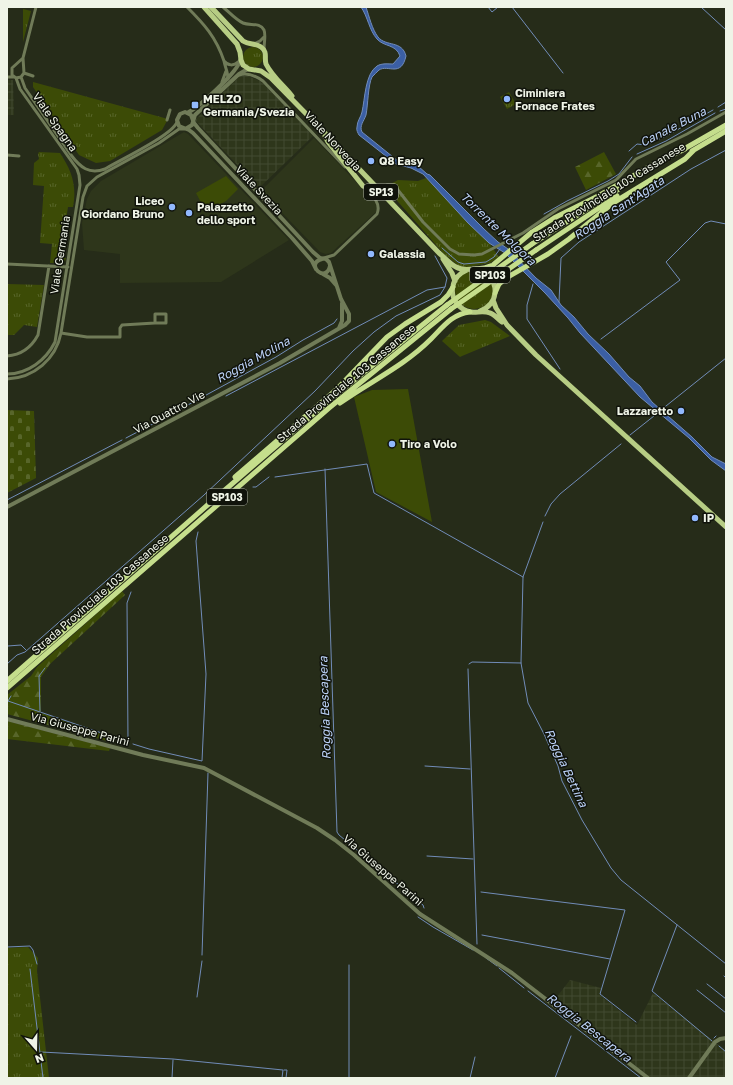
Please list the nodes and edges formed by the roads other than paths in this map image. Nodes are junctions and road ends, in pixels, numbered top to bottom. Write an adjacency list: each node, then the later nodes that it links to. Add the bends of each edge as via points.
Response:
1 (36, 7): 10 (street)
2 (187, 7): 11 (street, via 213,36)
3 (204, 7): 9 (main road, SP13, via 237,44)
4 (211, 7): 7 (main road, via 244,41)
5 (223, 7): 6 (street, via 241,22 261,26 265,33)
6 (264, 37): 7 (street); 8 (street)
7 (253, 44): 8 (main road); 9 (main road, via 245,47)
8 (264, 50): 12 (main road, SP13)
9 (240, 57): 11 (street, via 237,63 232,65 226,64); 16 (main road, SP13, via 244,66); 23 (street, via 237,68)
10 (23, 58): 13 (street); 17 (street)
11 (224, 60): 14 (street)
12 (266, 61): 16 (main road, via 261,67); 34 (main road, SP13, via 277,78)
13 (16, 66): 15 (street); 17 (street, via 21,66)
14 (226, 69): 23 (street); 24 (street)
15 (12, 70): 18 (street); 21 (street)
16 (252, 70): 20 (street, via 246,70); 34 (main road, SP13, via 268,75)
17 (24, 72): 19 (street); 22 (street)
18 (7, 75): 21 (street)
19 (33, 76)
20 (236, 76): 25 (street); 44 (street, Viale Norvegia, via 246,74 263,80)
21 (15, 77): 22 (street); 41 (street, Viale Spagna, via 20,89 77,169)
22 (21, 77): 40 (street, Viale Spagna, via 25,88 73,158 80,167)
23 (228, 78): 24 (street); 25 (street)
24 (220, 85): 28 (street, via 196,108)
25 (226, 86): 31 (street)
26 (170, 110): 29 (street)
27 (726, 112): 45 (street, via 636,159 616,180 558,209 523,233 475,255 453,252 423,222 394,185 388,184)
28 (187, 113): 30 (street, via 180,114); 31 (street)
29 (167, 120)
30 (177, 120): 33 (street, via 179,126); 40 (street, via 174,127 150,144 105,169)
31 (193, 121): 33 (street, via 190,127); 47 (street, Viale Svezia, via 240,175 313,252)
32 (726, 126): 36 (highway, Strada Provinciale 103 Cassanese / SP103)
33 (184, 129): 42 (street, via 179,129 162,142); 53 (street, Viale Svezia, via 191,131 273,217 312,261)
34 (323, 131): 44 (main road, via 328,142); 45 (main road, SP13)
35 (726, 131): 37 (highway, Strada Provinciale 103 Cassanese / SP103)
36 (685, 149): 54 (highway, SP103, via 554,218 532,232 493,265); 63 (highway, Strada Provinciale 103 Cassanese / SP103, bridge, via 532,244)
37 (694, 150): 60 (highway, SP103, via 685,159 619,199 558,247 501,282); 63 (highway, Strada Provinciale 103 Cassanese / SP103, bridge, via 637,183)
38 (7, 155): 39 (street)
39 (19, 156)
40 (88, 170): 41 (street, via 82,172); 42 (street, via 94,175)
41 (80, 178): 43 (street, via 84,184); 51 (street, Viale Germania)
42 (94, 180): 43 (street)
43 (90, 184): 52 (street, Viale Germania, via 83,197)
44 (363, 186): 47 (street, Viale Norvegia, via 378,204 377,214 334,255)
45 (379, 190): 46 (main road, SP13)
46 (439, 253): 55 (main road, SP13, via 456,268); 57 (main road, SP13)
47 (323, 259): 49 (street, Viale Svezia); 53 (street, via 318,260)
48 (7, 264): 50 (street)
49 (330, 264): 56 (street, via 329,271); 58 (street, Viale Svezia)
50 (49, 266): 51 (street); 71 (street, via 38,335 24,351)
51 (68, 266): 52 (street); 69 (street, Viale Germania)
52 (72, 267): 70 (street, Viale Germania)
53 (316, 269): 56 (street, Viale Svezia)
54 (476, 269): 55 (main road, SP13); 60 (main road, via 485,272 492,279)
55 (468, 270): 57 (main road, via 460,274)
56 (321, 273): 58 (street, Viale Svezia, via 330,278)
57 (455, 281): 59 (main road)
58 (337, 287): 61 (street, Viale Svezia)
59 (453, 287): 65 (main road, via 455,301 461,308); 75 (highway, SP103, via 441,302 387,338 336,390 232,479)
60 (495, 293): 62 (main road)
61 (341, 299): 68 (street, Viale Svezia, via 342,322); 68 (street, Viale Svezia, via 350,319)
62 (493, 300): 64 (main road); 67 (main road)
63 (449, 307): 74 (highway, Strada Provinciale 103 Cassanese / SP103); 75 (highway, Strada Provinciale 103 Cassanese / SP103, via 326,403)
64 (480, 311): 65 (main road); 67 (main road, via 491,313)
65 (470, 312): 74 (highway, SP103, via 455,316 410,359 338,404)
66 (155, 324): 66 (street, via 166,323 166,314 155,314); 70 (street, via 121,326 120,337)
67 (507, 324): 77 (main road, via 549,368)
68 (338, 330): 76 (street, Via Quattro Vie)
69 (57, 333): 70 (street); 72 (street, Viale Germania, via 52,347 39,362 26,370)
70 (61, 333): 73 (street, Viale Germania, via 55,352 43,365 28,375)
71 (7, 356)
72 (7, 374)
73 (7, 379)
74 (271, 459): 79 (highway, Strada Provinciale 103 Cassanese / SP103)
75 (212, 502): 78 (highway, Strada Provinciale 103 Cassanese / SP103)
76 (7, 507)
77 (726, 528)
78 (7, 681)
79 (7, 688)
80 (7, 718): 82 (street, Via Giuseppe Parini, via 142,755 204,768 317,828 354,855 420,914 512,973)
81 (726, 1038): 83 (street, via 715,1042)
82 (648, 1078)
83 (689, 1078)

